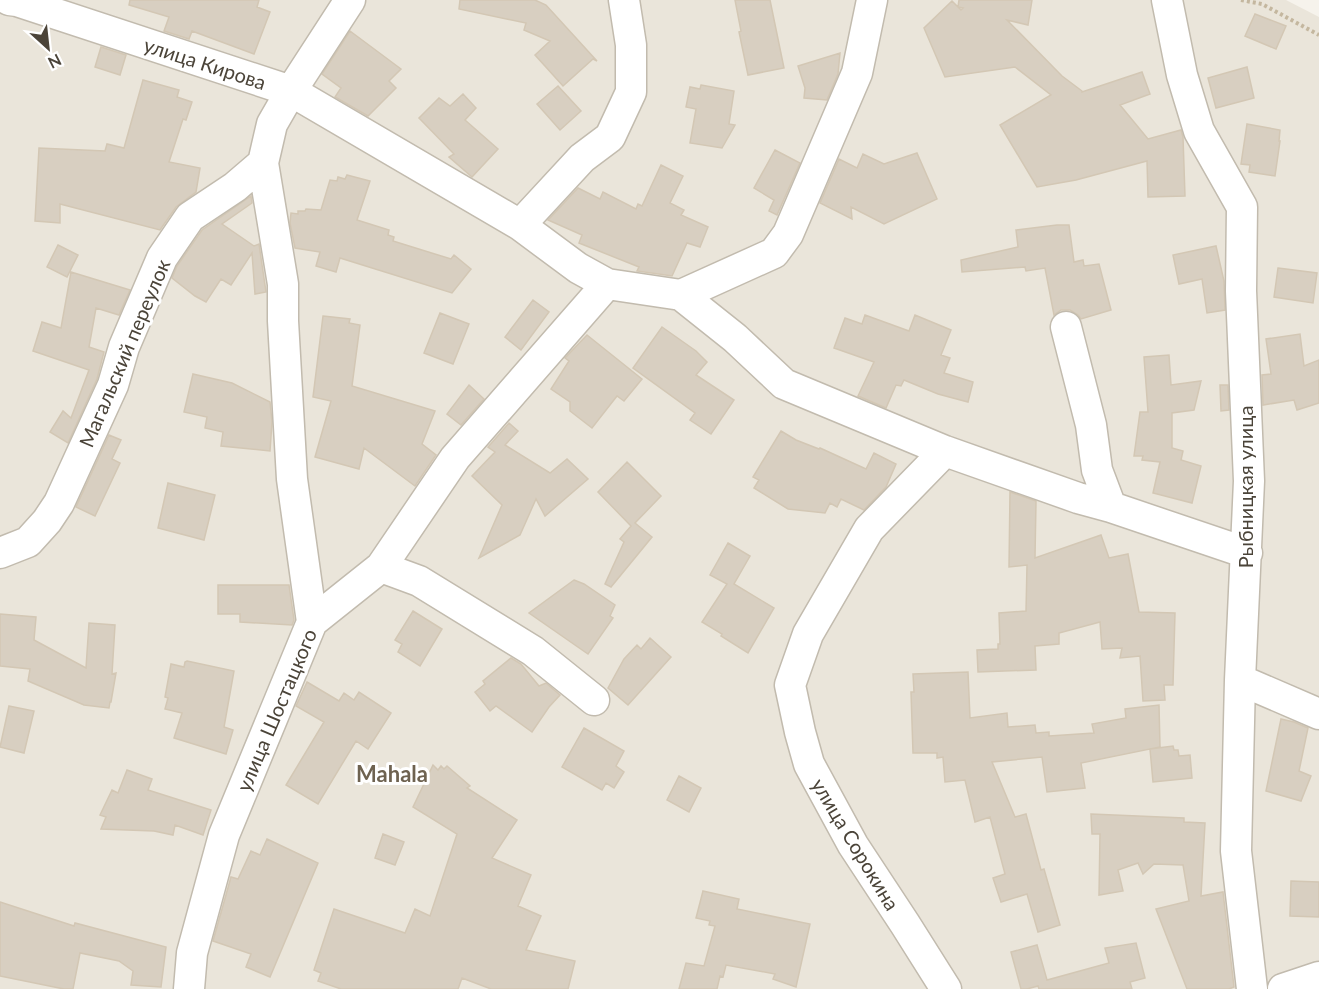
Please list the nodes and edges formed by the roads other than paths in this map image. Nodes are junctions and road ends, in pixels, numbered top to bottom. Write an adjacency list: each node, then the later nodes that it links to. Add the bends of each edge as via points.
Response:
1 (15, 0): 6 (street, улица Кирова)
2 (350, 0): 6 (street, улица Кирова)
3 (624, 0): 8 (street, via 631,45 631,92 627,101 610,137 582,158)
4 (872, 0): 10 (street, via 857,73 788,234 774,253)
5 (1167, 0): 15 (street, Рыбницкая улица, via 1182,75 1199,131 1242,207 1240,291 1250,481)
6 (291, 91): 7 (street, via 272,124); 8 (street)
7 (263, 163): 14 (street, Магальский переулок, via 190,218 162,258 124,347 114,385 59,503 28,542); 17 (street, via 283,284 292,479)
8 (520, 225): 9 (street)
9 (607, 284): 10 (street); 16 (street, улица Шостацкого, via 455,458)
10 (681, 295): 12 (street, via 784,384)
11 (1066, 327): 13 (street, via 1091,425 1097,470)
12 (945, 451): 13 (street); 23 (street, улица Сорокина, via 869,529 808,634 790,685 809,764 853,845)
13 (1111, 507): 15 (street)
14 (0, 553)
15 (1247, 553): 18 (street, Рыбницкая улица)
16 (381, 567): 17 (street, улица Шостацкого); 19 (street, via 419,581 533,651)
17 (312, 622): 22 (street, улица Шостацкого, via 224,835 192,953)
18 (1240, 680): 20 (street); 24 (street, Рыбницкая улица, via 1236,851)
19 (594, 700)
20 (1319, 714)
21 (1319, 977): 25 (street)
22 (189, 989)
23 (946, 989)
24 (1252, 989)
25 (1283, 989)

